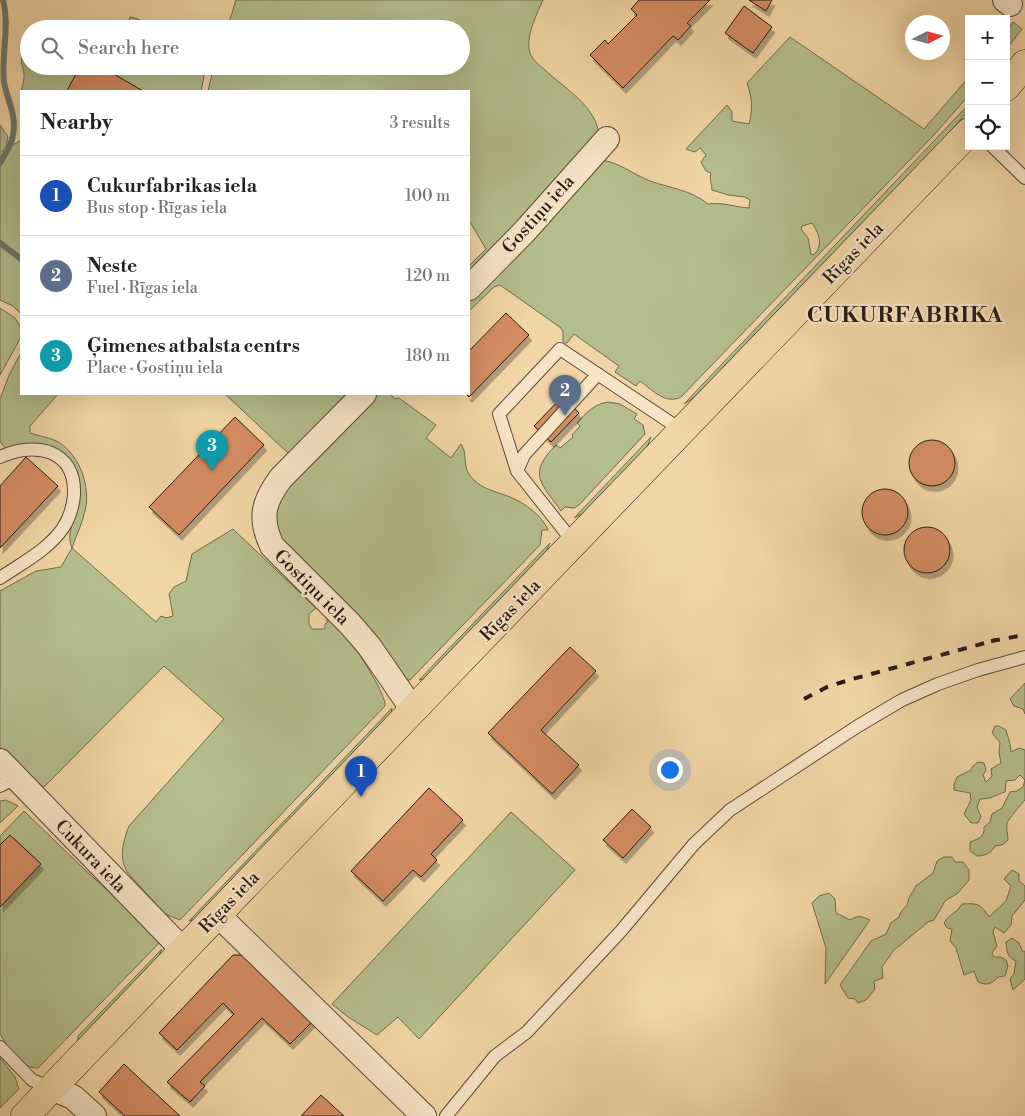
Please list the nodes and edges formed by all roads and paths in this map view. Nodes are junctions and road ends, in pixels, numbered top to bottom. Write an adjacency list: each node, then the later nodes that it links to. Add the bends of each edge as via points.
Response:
1 (1025, 64): 2 (highway)
2 (1010, 82)
3 (965, 136): 10 (highway, Rīgas iela)
4 (607, 139): 7 (street, Gostiņu iela)
5 (996, 150): 6 (lane)
6 (1025, 178)
7 (470, 287)
8 (598, 374): 10 (lane); 12 (lane, via 524,454); 12 (lane, via 560,349 499,414)
9 (363, 395): 16 (street, Gostiņu iela, via 281,478 266,504 265,532 272,546 369,646)
10 (682, 431): 13 (highway, Rīgas iela)
11 (0, 457): 14 (lane, via 25,450 52,453 68,466 74,484 73,503 64,526 51,544)
12 (517, 470): 13 (lane)
13 (574, 543): 16 (highway, Rīgas iela)
14 (0, 578)
15 (1025, 657): 25 (lane, via 946,681 902,700 730,810 694,844 621,931 527,1032 495,1056)
16 (413, 710): 18 (highway, Rīgas iela)
17 (5, 775): 19 (street, Cukura iela)
18 (217, 914): 19 (highway, Rīgas iela); 24 (street)
19 (183, 950): 21 (highway, Rīgas iela)
20 (0, 1047): 21 (lane, via 32,1080)
21 (51, 1088): 22 (highway, Rīgas iela); 23 (street, via 73,1098)
22 (25, 1116)
23 (94, 1116)
24 (424, 1116)
25 (446, 1116)

